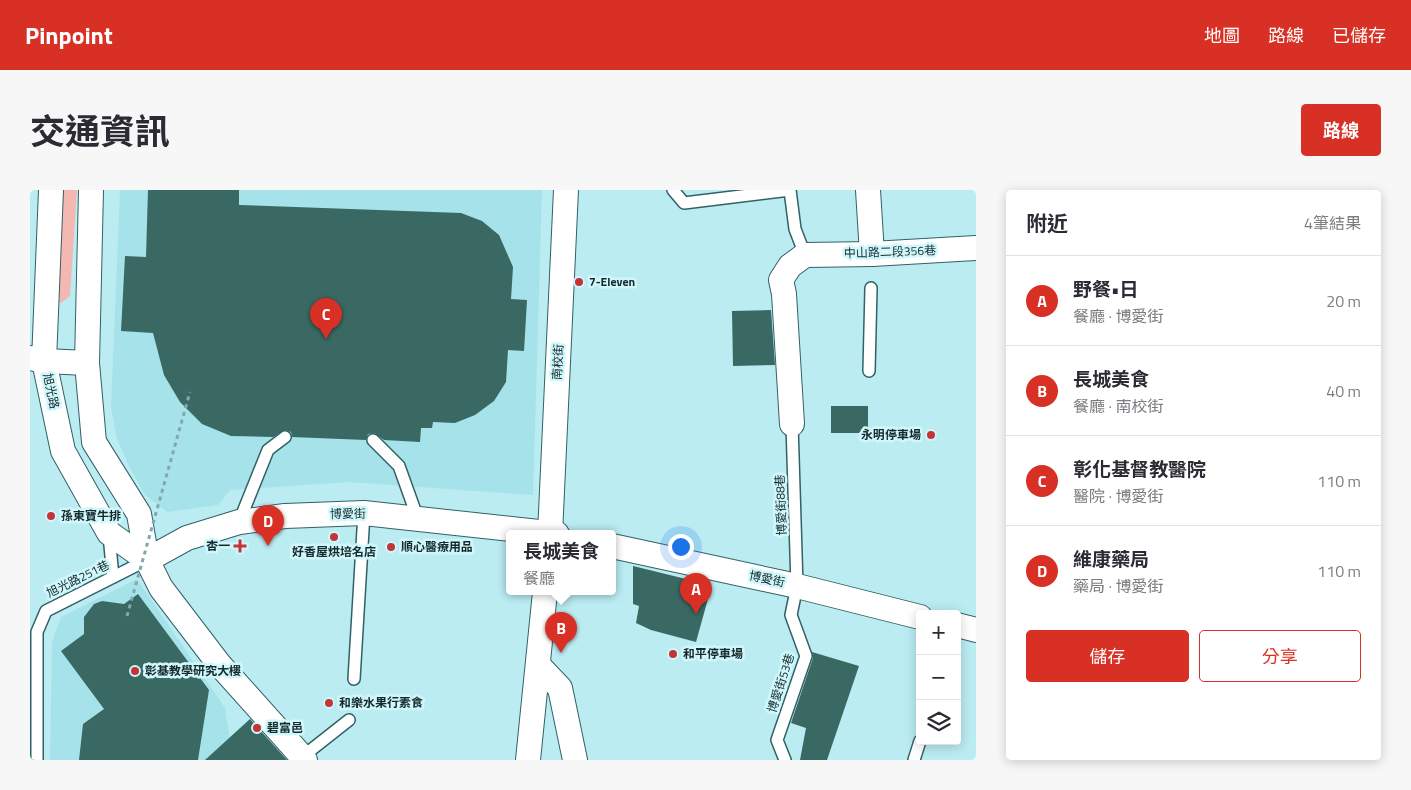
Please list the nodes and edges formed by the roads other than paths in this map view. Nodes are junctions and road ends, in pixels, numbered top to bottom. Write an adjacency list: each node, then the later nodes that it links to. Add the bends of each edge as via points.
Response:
1 (50, 190): 10 (street, 旭光路)
2 (91, 190): 11 (street)
3 (566, 190): 20 (street, 南校街)
4 (673, 190): 8 (lane, via 684,203 790,190 795,229)
5 (868, 190): 7 (street)
6 (976, 248): 7 (street, 中山路二段356巷)
7 (872, 254): 8 (street, 中山路二段356巷)
8 (804, 255): 13 (street, via 790,266 781,280)
9 (871, 288): 12 (lane)
10 (37, 360): 11 (street); 21 (street, 旭光路, via 63,451)
11 (87, 363): 23 (street, via 94,442 139,514)
12 (869, 371)
13 (792, 424): 25 (lane, 博愛街88巷)
14 (285, 437): 18 (lane, via 268,450)
15 (373, 440): 17 (lane, via 399,466)
16 (364, 513): 17 (street, 博愛街); 18 (street, 博愛街, via 285,516); 32 (lane)
17 (418, 518): 19 (street, 博愛街)
18 (239, 522): 23 (street, 博愛街, via 187,538)
19 (518, 530)
20 (552, 530)
21 (109, 533): 23 (street, 旭光路); 24 (lane)
22 (616, 547): 25 (street, 博愛街)
23 (148, 560): 24 (lane, 旭光路251巷); 35 (street, via 161,588 219,664)
24 (113, 577): 30 (lane, 旭光路251巷, via 46,611 37,632)
25 (797, 586): 27 (street, 博愛街); 39 (lane, 博愛街53巷, via 792,614 806,656 777,740)
26 (545, 595): 31 (street)
27 (916, 616)
28 (961, 626): 29 (street)
29 (976, 630)
30 (33, 666): 36 (lane, 旭光路251巷)
31 (539, 666): 37 (street); 38 (street, via 560,688)
32 (354, 679)
33 (349, 720): 35 (lane)
34 (919, 745): 40 (lane)
35 (304, 759)
36 (37, 760)
37 (528, 760)
38 (575, 760)
39 (785, 760)
40 (914, 760)

